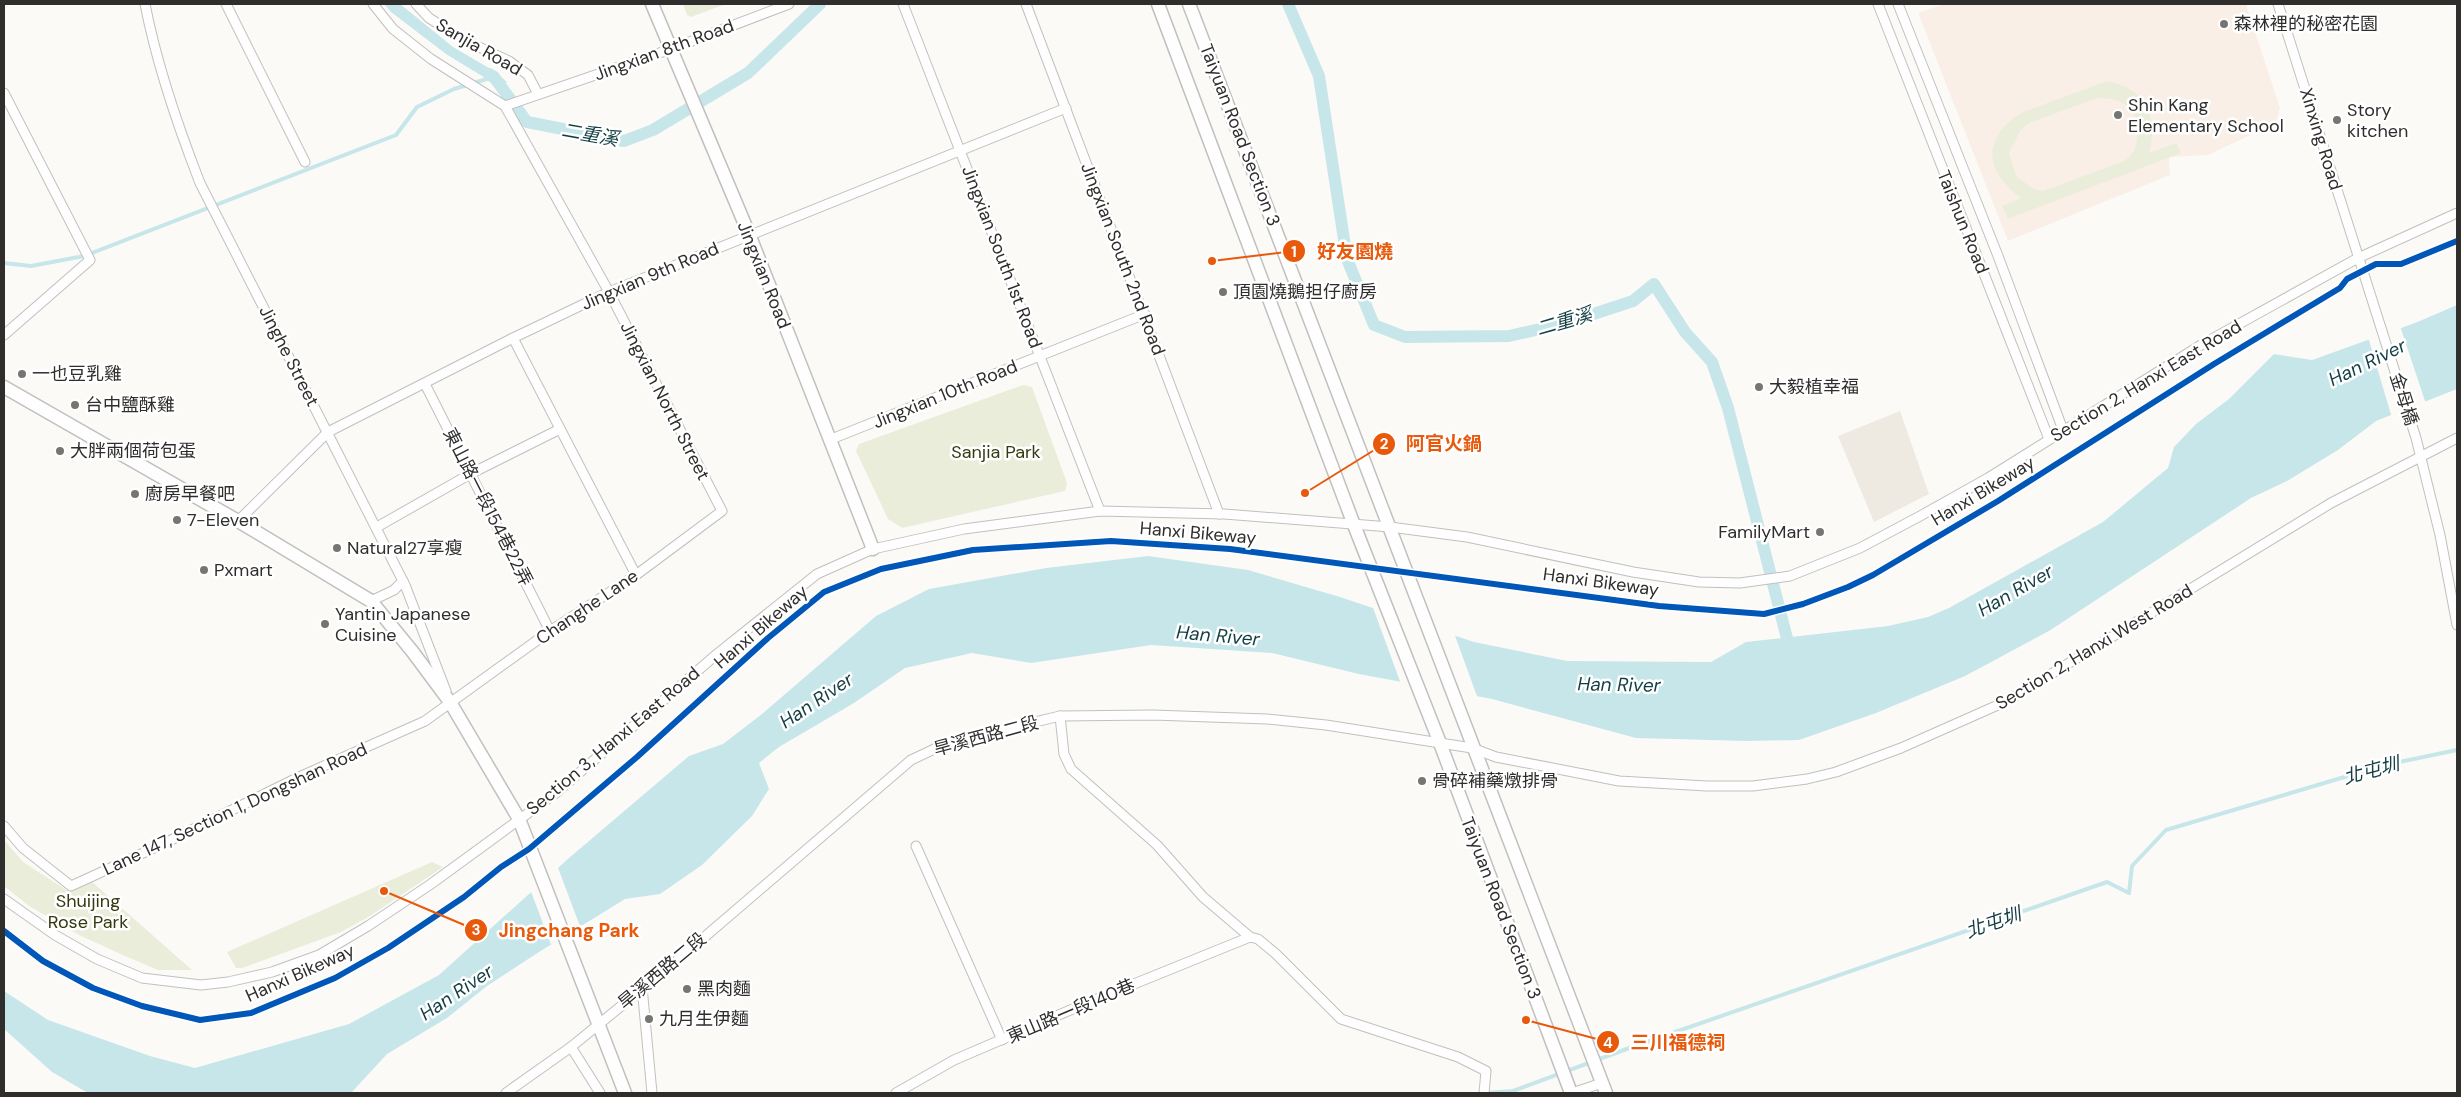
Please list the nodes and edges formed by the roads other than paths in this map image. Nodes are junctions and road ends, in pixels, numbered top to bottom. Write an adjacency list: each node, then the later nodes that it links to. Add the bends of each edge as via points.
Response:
1 (145, 4): 34 (street, Jinghe Street, via 154,48 175,117 200,182)
2 (226, 4): 20 (street)
3 (373, 4): 17 (street, via 393,29 431,59)
4 (416, 4): 16 (street, Sanjia Road, via 429,18 464,40 509,61 528,75)
5 (652, 4): 14 (main road, Jingxian Road)
6 (789, 4): 14 (street, Jingxian 8th Road)
7 (903, 4): 19 (street, Jingxian South 1st Road)
8 (1026, 4): 18 (street, Jingxian South 2nd Road)
9 (1158, 4): 44 (main road, Taiyuan Road Section 3)
10 (1189, 4): 47 (main road, Taiyuan Road Section 3)
11 (1898, 4): 33 (street, Taishun Road)
12 (2278, 4): 23 (street, Xinxing Road)
13 (1880, 5): 36 (street, Taishun Road)
14 (671, 49): 16 (street, Jingxian 8th Road); 22 (main road, Jingxian Road)
15 (4, 93): 27 (street, via 90,260)
16 (538, 94): 17 (street, Jingxian 8th Road)
17 (506, 106): 25 (street, Jingxian North Street)
18 (1066, 108): 19 (street, Jingxian 9th Road); 26 (street, Jingxian South 2nd Road)
19 (960, 150): 22 (street, Jingxian 9th Road); 29 (street, Jingxian South 1st Road)
20 (305, 162)
21 (2457, 213): 23 (street, Section 2, Hanxi East Road)
22 (749, 234): 25 (street, Jingxian 9th Road); 37 (main road, Jingxian Road)
23 (2358, 258): 24 (street, Xinxing Road); 33 (street, Section 2, Hanxi East Road, via 2201,345)
24 (2364, 274): 38 (street, 金母橋)
25 (608, 292): 28 (street, Jingxian 9th Road); 40 (street, Jingxian North Street)
26 (1145, 314): 29 (street, Jingxian 10th Road); 42 (street, Jingxian South 2nd Road)
27 (4, 335)
28 (513, 338): 30 (street, Jingxian 9th Road); 32 (street)
29 (1040, 357): 37 (street, Jingxian 10th Road); 41 (street, Jingxian South 1st Road)
30 (425, 384): 34 (street, Jingxian 9th Road); 39 (street, 東山路一段154巷22弄)
31 (4, 388): 43 (main road)
32 (560, 429): 39 (street); 49 (street)
33 (2063, 430): 36 (street, Section 2, Hanxi East Road)
34 (328, 432): 43 (street, Jingxian 9th Road); 46 (street, Jinghe Street)
35 (2457, 438): 38 (street, Section 2, Hanxi West Road)
36 (2049, 439): 47 (street, Section 2, Hanxi East Road, via 1988,478 1860,548 1790,576 1740,584 1699,582 1633,572 1468,537)
37 (829, 440): 48 (main road, Jingxian Road)
38 (2421, 455): 52 (street, 金母橋); 57 (street, Section 2, Hanxi West Road, via 2331,503 2007,701 1953,727 1836,772 1753,786 1619,781 1496,757)
39 (472, 473): 46 (street); 53 (street, 東山路一段154巷22弄)
40 (722, 511): 49 (street, Changhe Lane)
41 (1100, 511): 42 (street, Section 3, Hanxi East Road); 48 (street, Section 3, Hanxi East Road, via 964,529)
42 (1219, 514): 44 (street, Section 3, Hanxi East Road)
43 (238, 521): 51 (main road)
44 (1354, 525): 45 (street, Section 3, Hanxi East Road); 56 (main road, Taiyuan Road Section 3)
45 (1369, 525): 47 (street, Section 2, Hanxi East Road)
46 (377, 527): 50 (street, Jinghe Street)
47 (1390, 527): 57 (main road, Taiyuan Road Section 3)
48 (873, 549): 58 (street, Section 3, Hanxi East Road, via 817,574 710,660 557,792)
49 (636, 575): 53 (street, Changhe Lane)
50 (404, 583): 51 (street); 54 (street, Jinghe Street)
51 (371, 601): 54 (main road)
52 (2457, 625)
53 (550, 631): 54 (street, Changhe Lane)
54 (450, 702): 58 (main road); 59 (street, Lane 147, Section 1, Dongshan Road, via 425,721 299,777 72,886 23,848)
55 (1060, 716): 56 (street, 旱溪西路二段, via 1153,714 1267,718); 62 (street, via 1064,754 1071,769 1157,845 1203,897); 63 (street, 旱溪西路二段, via 947,743 910,760)
56 (1440, 743): 57 (street, Section 2, Hanxi West Road); 74 (main road, Taiyuan Road Section 3)
57 (1472, 748): 67 (main road, Taiyuan Road Section 3)
58 (519, 819): 61 (street, Section 3, Hanxi East Road, via 423,890 319,955 272,972 228,982 201,985 142,978 97,959 55,935); 64 (main road)
59 (4, 826)
60 (916, 846): 65 (street)
61 (4, 899)
62 (1250, 936): 65 (street, 東山路一段140巷); 73 (street, via 1276,954 1341,1019 1458,1057 1486,1071)
63 (642, 987): 64 (street, 旱溪西路二段); 71 (street)
64 (598, 1025): 66 (street, 旱溪西路二段); 70 (main road)
65 (1002, 1040): 72 (street, 東山路一段140巷, via 954,1060)
66 (571, 1047): 68 (street, 旱溪西路二段); 69 (street)
67 (1604, 1088): 74 (street)
68 (506, 1093)
69 (600, 1093)
70 (625, 1093)
71 (652, 1093)
72 (896, 1093)
73 (1484, 1093)
74 (1571, 1093)

